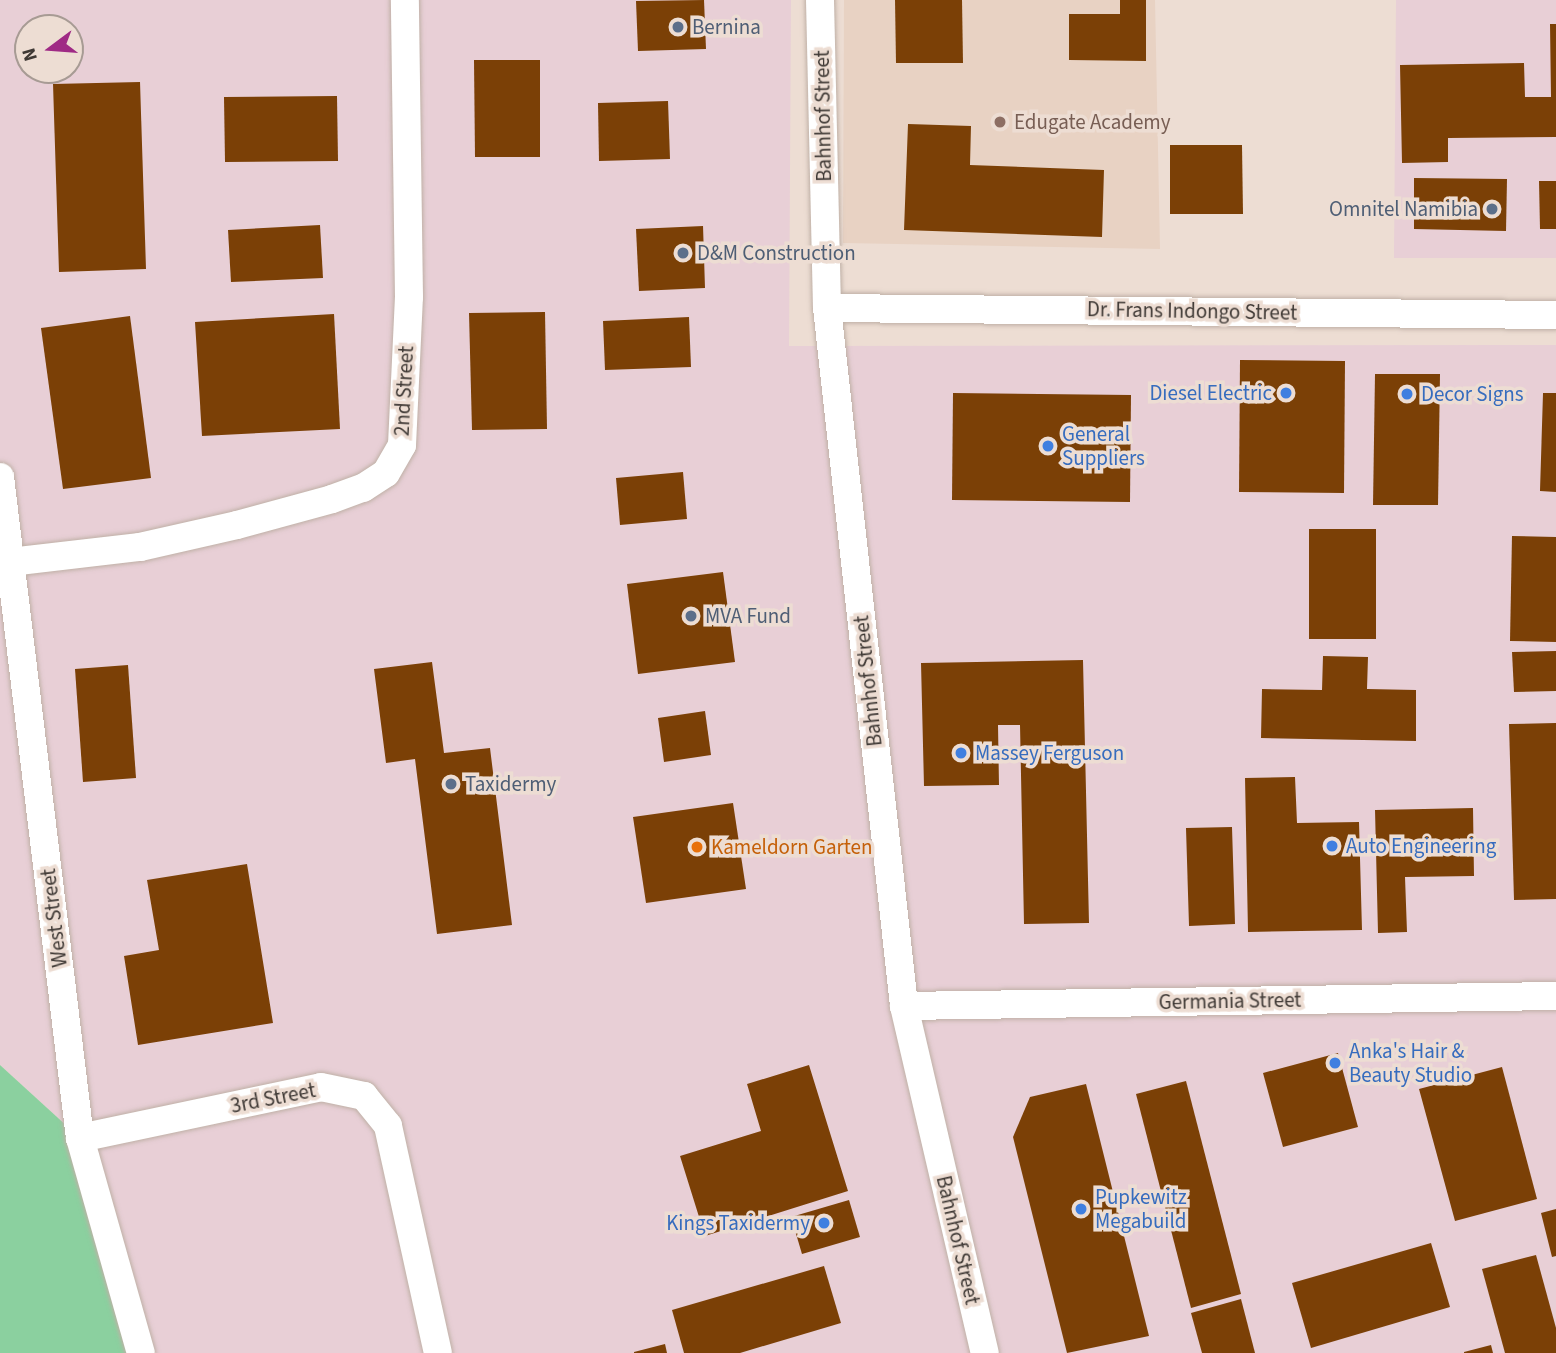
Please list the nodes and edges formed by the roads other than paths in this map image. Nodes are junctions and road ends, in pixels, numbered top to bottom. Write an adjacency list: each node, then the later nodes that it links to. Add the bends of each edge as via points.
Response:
1 (405, 0): 6 (street, 2nd Street, via 409,297 402,445 386,473 363,488 332,499 237,525 140,547)
2 (820, 0): 3 (street, Bahnhof Street)
3 (827, 308): 4 (street, Dr. Frans Indongo Street); 8 (street, Bahnhof Street)
4 (1556, 315)
5 (0, 477): 6 (street, West Street)
6 (10, 562): 9 (street, West Street)
7 (1556, 996): 8 (street, Germania Street)
8 (904, 1006): 12 (street, Bahnhof Street)
9 (80, 1138): 10 (street, West Street); 11 (street, 3rd Street, via 321,1087 364,1096 388,1126)
10 (141, 1353)
11 (438, 1353)
12 (985, 1353)

